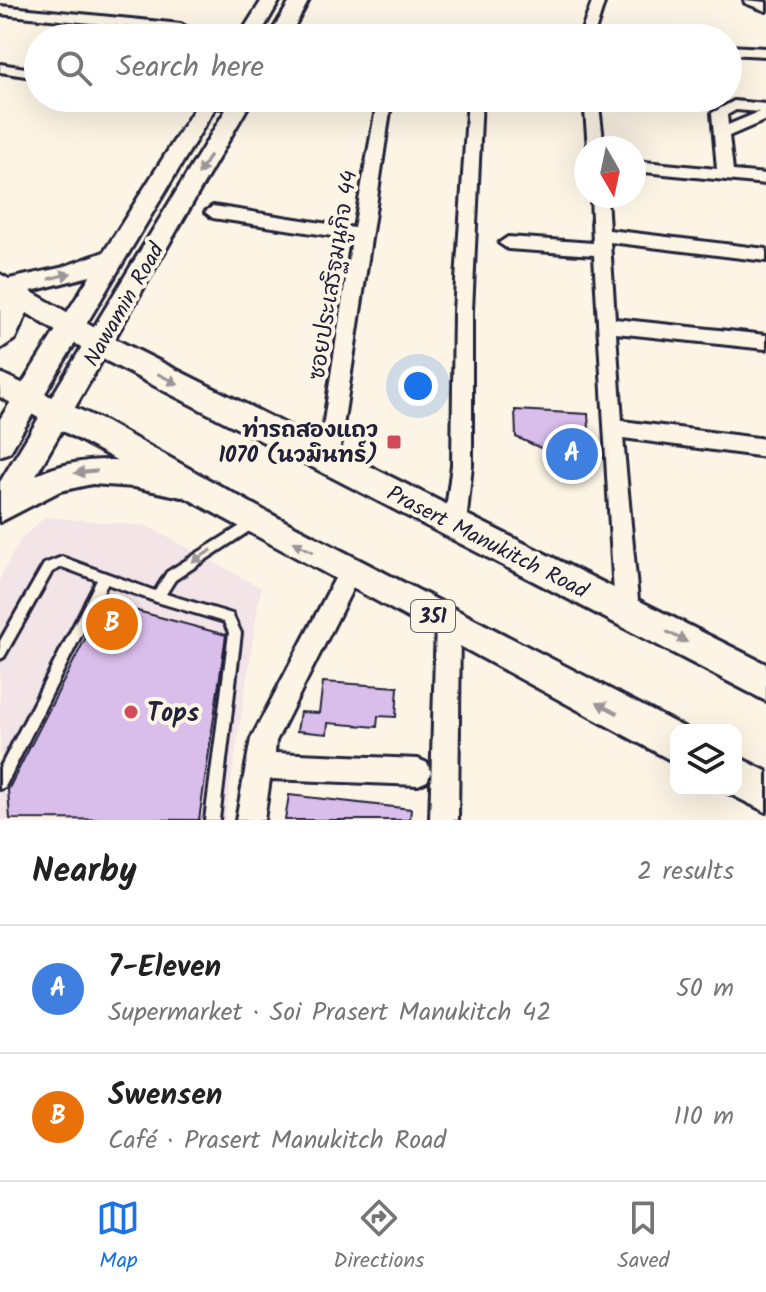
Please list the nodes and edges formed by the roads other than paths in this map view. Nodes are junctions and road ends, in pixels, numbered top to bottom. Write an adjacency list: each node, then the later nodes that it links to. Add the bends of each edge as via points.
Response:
1 (77, 0): 8 (street)
2 (271, 0): 10 (main road)
3 (300, 0): 11 (main road)
4 (599, 0): 12 (street)
5 (750, 0): 6 (street)
6 (766, 7)
7 (0, 10): 8 (street)
8 (69, 17): 9 (street)
9 (140, 24)
10 (256, 24)
11 (286, 24)
12 (591, 24)
13 (742, 51): 14 (street)
14 (766, 52)
15 (0, 68): 16 (street)
16 (24, 72)
17 (742, 106): 18 (street)
18 (766, 108)
19 (197, 112): 37 (main road, Nawamin Road)
20 (236, 112): 43 (main road, Nawamin Road, one-way to 43)
21 (383, 112): 33 (street, ซอยประเสริฐมนูกิจ 44)
22 (474, 112): 54 (street, via 463,311 462,465)
23 (592, 112): 27 (street)
24 (720, 112): 26 (street)
25 (766, 114): 26 (street)
26 (721, 134): 29 (street)
27 (595, 136)
28 (646, 167): 29 (street)
29 (726, 175): 30 (street)
30 (766, 179)
31 (599, 208): 35 (street)
32 (213, 212): 33 (street)
33 (361, 235): 50 (street, ซอยประเสริฐมนูกิจ 44)
34 (508, 243): 35 (street)
35 (600, 243): 36 (street); 39 (street)
36 (766, 255)
37 (110, 259): 38 (main road, one-way to 37, via 64,276); 40 (main road, Nawamin Road)
38 (4, 286): 40 (main road, Prasert Manukitch Road); 41 (main road, via 15,302 14,317)
39 (606, 325): 42 (street); 47 (street)
40 (70, 327): 43 (main road, Prasert Manukitch Road); 45 (main road, Nawamin Road)
41 (0, 338)
42 (766, 342)
43 (99, 344): 46 (main road, Nawamin Road); 50 (main road, Prasert Manukitch Road, one-way to 50)
44 (0, 384): 45 (main road, 351)
45 (30, 397): 46 (main road, 351); 48 (main road, Nawamin Road)
46 (60, 412): 51 (main road, 351); 52 (main road, Nawamin Road)
47 (612, 428): 49 (street); 58 (street)
48 (0, 444)
49 (766, 448)
50 (328, 460): 54 (main road, Prasert Manukitch Road)
51 (190, 486): 52 (main road, one-way to 52, via 108,470 72,474 39,484); 53 (main road, 351)
52 (0, 510)
53 (255, 522): 55 (main road, 351, one-way to 53); 57 (lane, one-way to 57, via 171,576)
54 (455, 524): 58 (main road, Prasert Manukitch Road)
55 (350, 572): 59 (main road, 351); 63 (street, via 264,739)
56 (104, 577): 57 (lane); 60 (lane, via 62,562 48,568); 66 (lane)
57 (157, 597): 68 (lane, via 234,624)
58 (627, 611): 61 (main road, Prasert Manukitch Road, one-way to 61)
59 (448, 624): 62 (main road, 351, one-way to 59); 70 (street)
60 (0, 653)
61 (766, 683)
62 (670, 741)
63 (258, 765): 64 (street); 69 (street)
64 (418, 772)
65 (742, 779): 67 (main road)
66 (0, 782)
67 (766, 792)
68 (212, 820)
69 (250, 820)
70 (444, 820)

